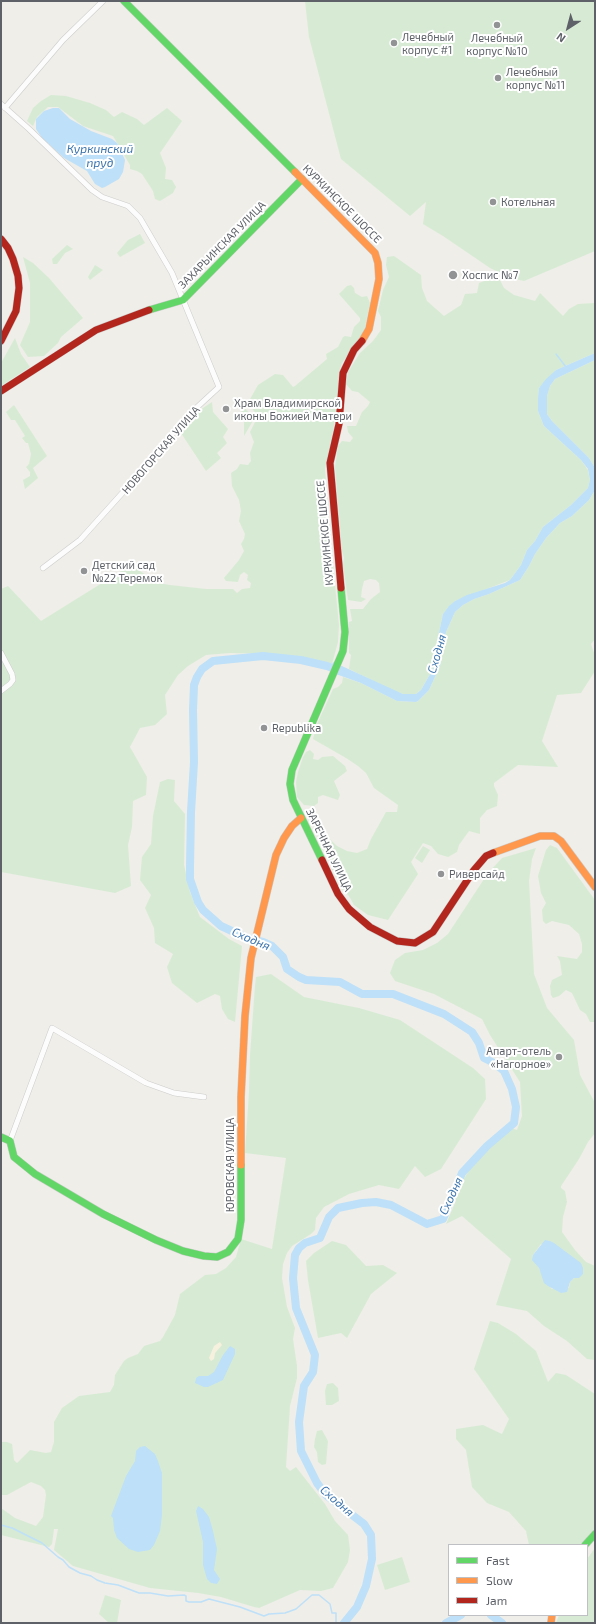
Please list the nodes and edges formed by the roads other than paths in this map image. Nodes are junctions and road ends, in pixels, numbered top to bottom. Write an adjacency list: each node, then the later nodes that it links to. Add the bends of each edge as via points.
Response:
1 (103, 1): 3 (street, via 63,40)
2 (124, 1): 4 (main road, КУРКИНСКОЕ ШОССЕ)
3 (3, 106): 6 (street, НОВОГОРСКАЯ УЛИЦА, via 97,194 133,209 165,258)
4 (302, 179): 6 (main road, ЗАХАРЬИНСКАЯ УЛИЦА); 11 (main road, КУРКИНСКОЕ ШОССЕ, via 375,253 380,270 369,329 343,373 339,424 330,463 344,632 341,660)
5 (1, 238): 7 (main road, via 12,255 18,276 16,311)
6 (183, 300): 8 (main road, ЗАХАРЬИНСКАЯ УЛИЦА, via 96,330); 9 (street, НОВОГОРСКАЯ УЛИЦА, via 219,387 194,410 80,540)
7 (1, 341)
8 (1, 391)
9 (43, 568)
10 (1, 653): 12 (street, via 12,674 12,680)
11 (335, 672): 13 (main road, ЗАРЕЧНАЯ УЛИЦА, via 290,778 291,796)
12 (1, 691)
13 (301, 818): 14 (main road, ЗАРЕЧНАЯ УЛИЦА, via 344,903 370,927 397,941 415,943 428,937 486,856 540,836 550,835 557,838); 17 (main road, ЮРОВСКАЯ УЛИЦА, via 292,826 276,855 252,950 243,1040 241,1220 235,1244 228,1252 217,1257 183,1252 103,1214 35,1174 14,1157)
14 (595, 887)
15 (204, 1097): 17 (street, via 174,1093 146,1083 52,1028)
16 (1, 1137): 17 (main road)
17 (10, 1141)
18 (595, 1534): 19 (main road)
19 (586, 1544)

